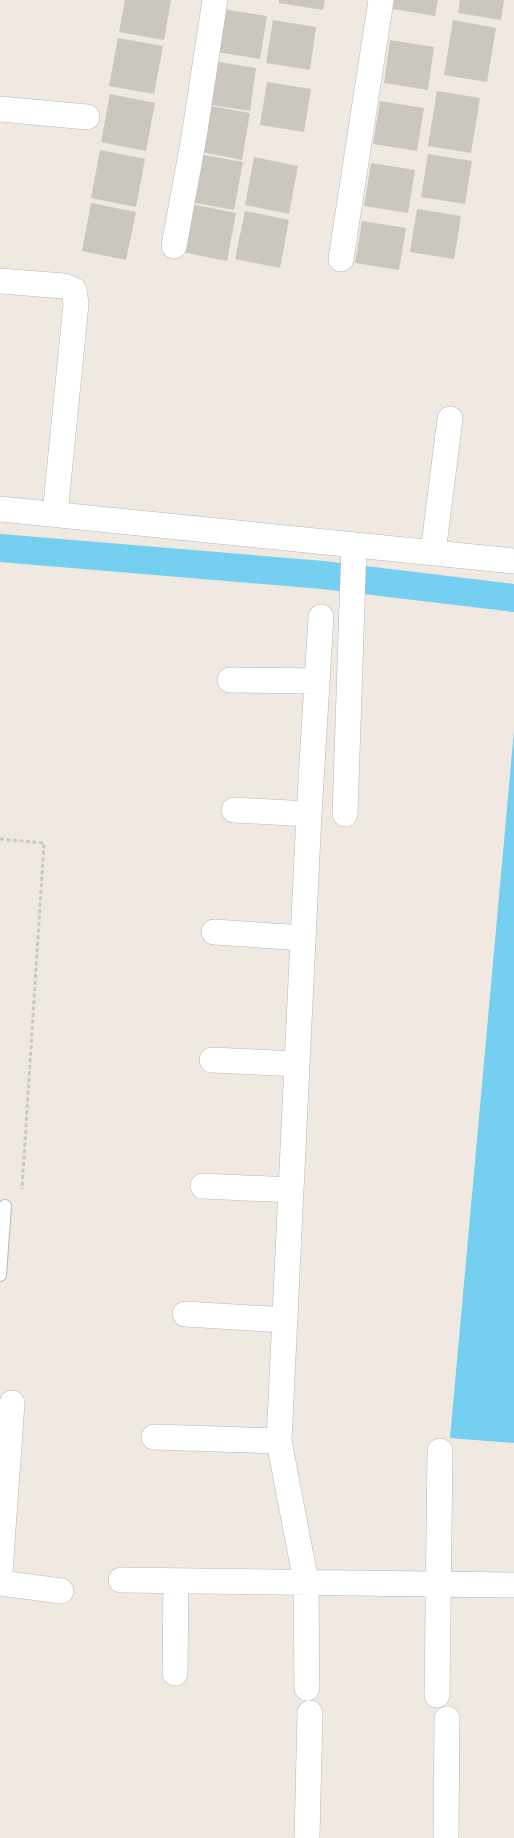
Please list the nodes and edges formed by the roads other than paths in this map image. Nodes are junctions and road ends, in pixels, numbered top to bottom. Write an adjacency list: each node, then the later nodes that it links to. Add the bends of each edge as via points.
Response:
1 (215, 0): 5 (street)
2 (381, 0): 6 (street)
3 (0, 109): 4 (street)
4 (87, 118)
5 (174, 246)
6 (341, 259)
7 (0, 281): 10 (street, via 64,286 74,290 76,304)
8 (450, 419): 12 (street)
9 (0, 509): 10 (street)
10 (55, 514): 11 (street)
11 (354, 545): 12 (street); 19 (street)
12 (433, 553): 13 (street)
13 (514, 561)
14 (321, 617): 16 (street)
15 (230, 680): 16 (street)
16 (317, 681): 18 (street)
17 (234, 810): 18 (street)
18 (309, 814): 21 (street)
19 (344, 814)
20 (214, 932): 21 (street)
21 (303, 938): 23 (street)
22 (212, 1060): 23 (street)
23 (297, 1064): 25 (street)
24 (203, 1186): 25 (street)
25 (291, 1190): 29 (street)
26 (5, 1206): 27 (lane)
27 (0, 1275)
28 (186, 1314): 29 (street)
29 (285, 1320): 32 (street)
30 (12, 1403): 34 (street)
31 (154, 1437): 32 (street)
32 (279, 1441): 37 (street)
33 (440, 1450): 39 (street)
34 (0, 1571)
35 (122, 1580): 36 (street)
36 (176, 1581): 37 (street); 42 (street)
37 (306, 1582): 39 (street); 43 (street)
38 (0, 1583): 41 (street)
39 (437, 1584): 40 (street); 44 (street)
40 (514, 1585)
41 (61, 1590)
42 (175, 1673)
43 (307, 1688)
44 (438, 1695)
45 (310, 1713): 47 (street)
46 (447, 1719): 48 (street)
47 (307, 1838)
48 (446, 1838)

